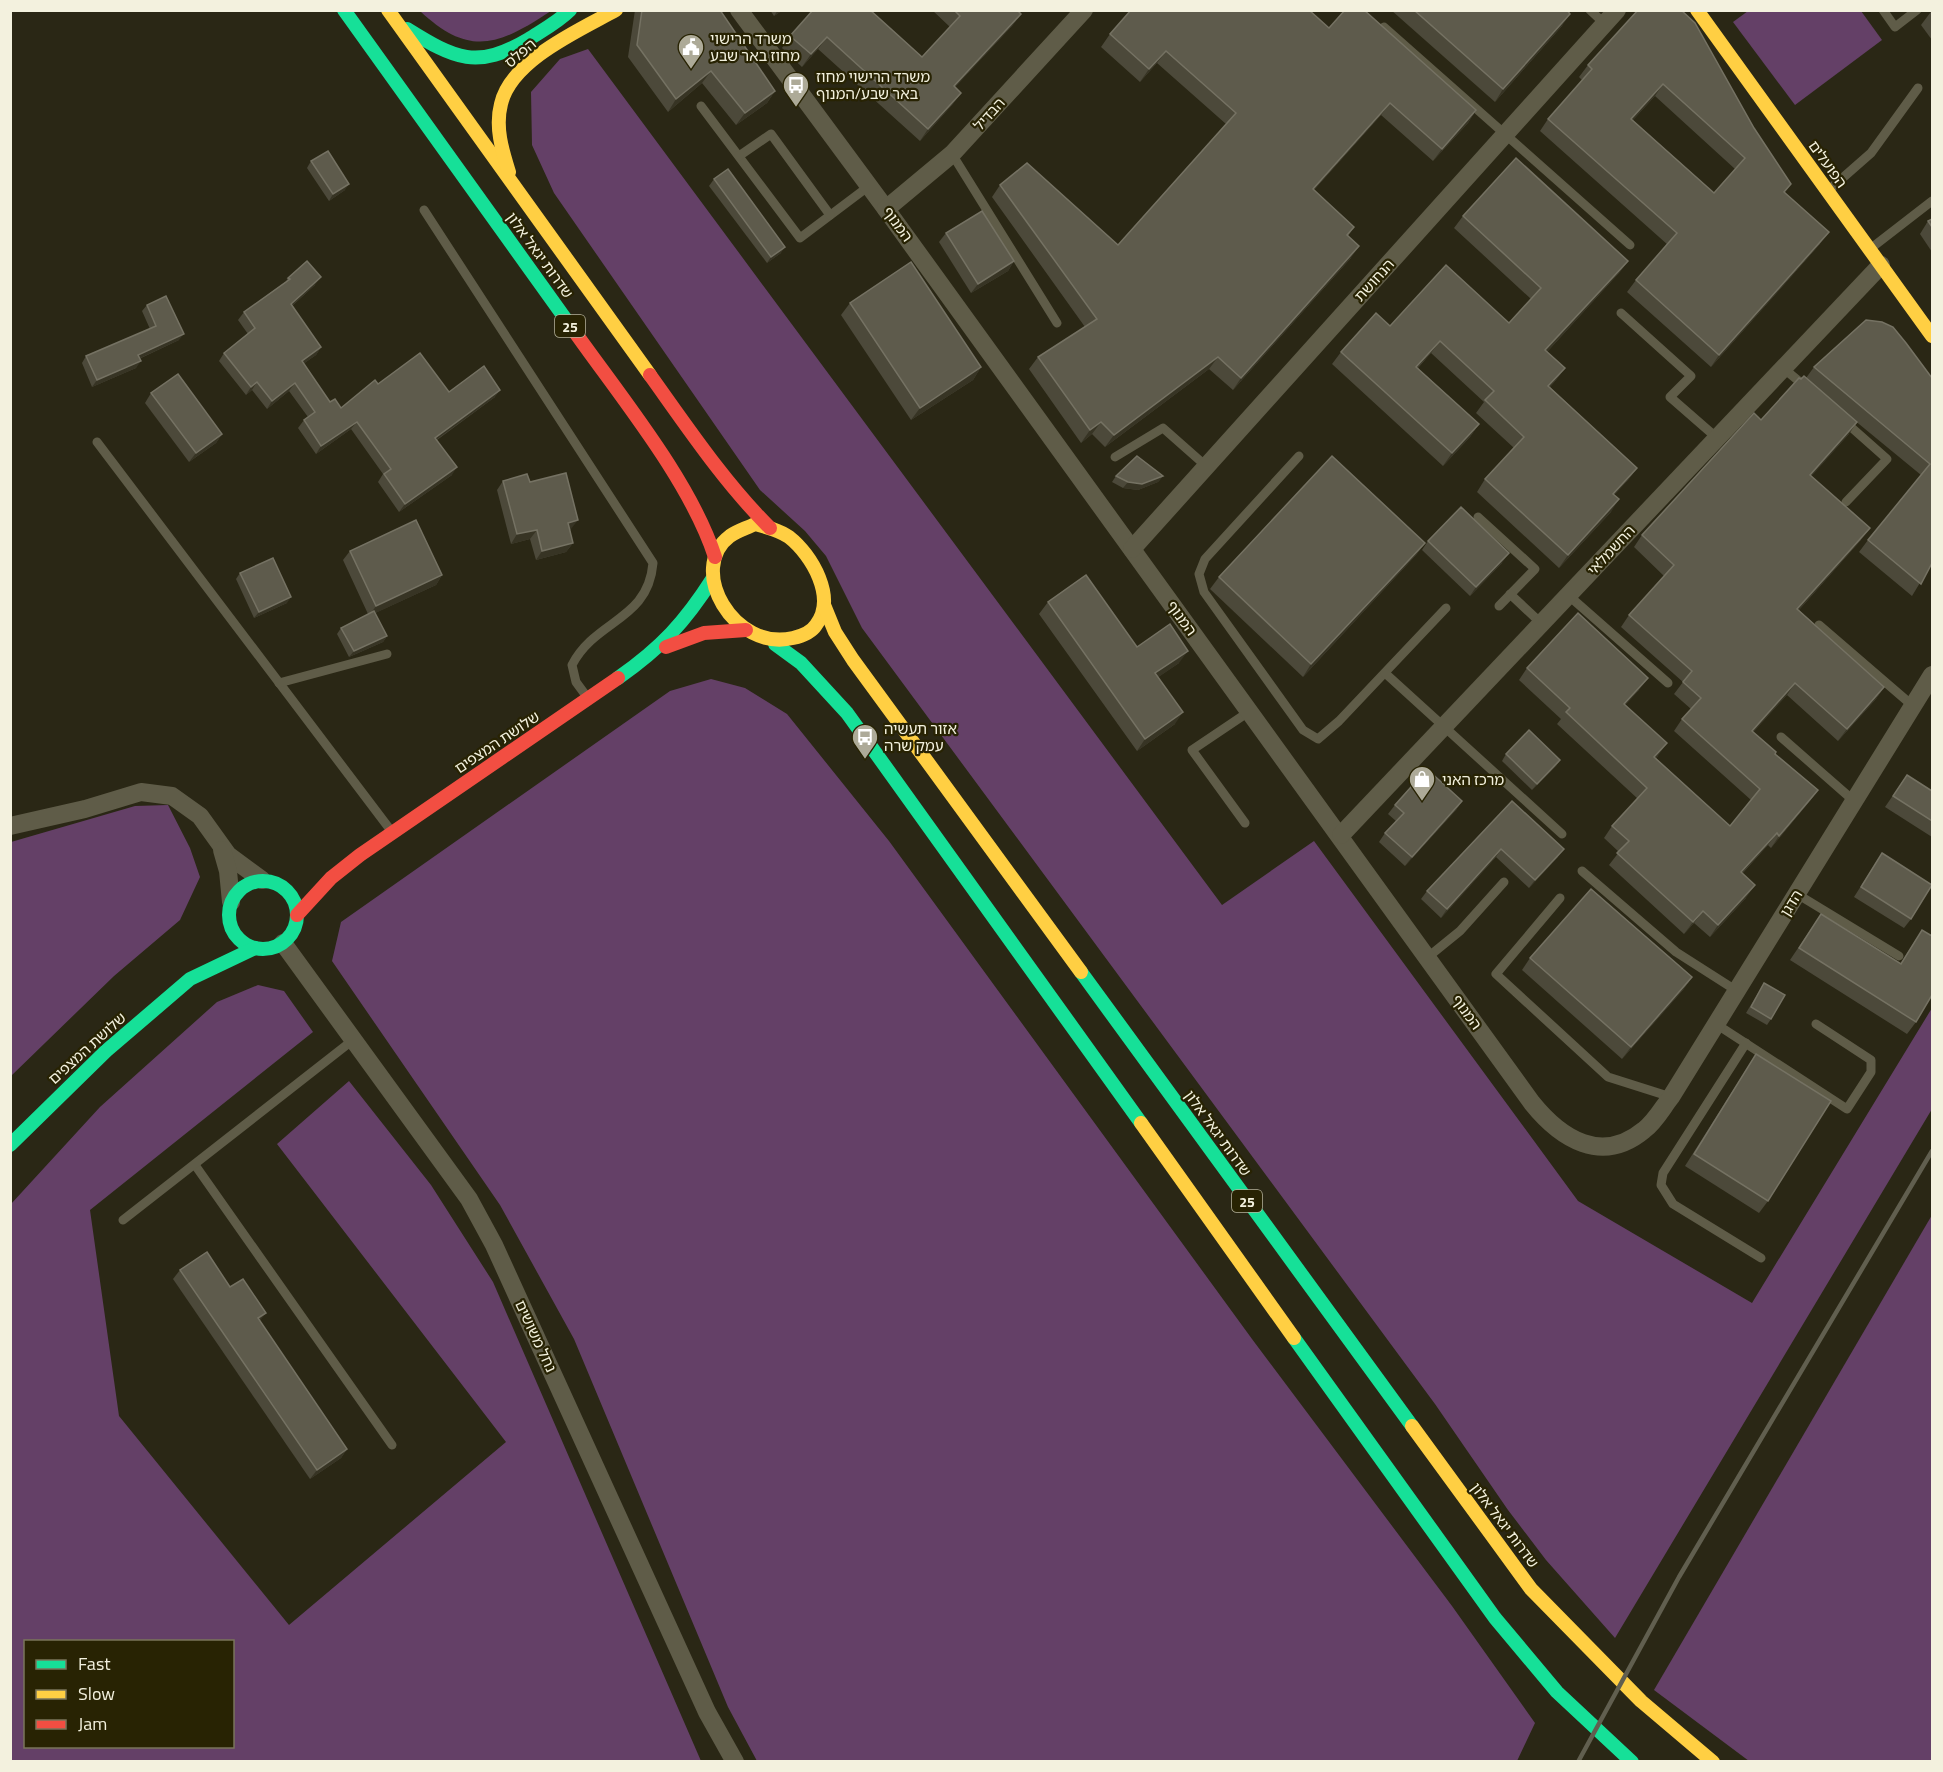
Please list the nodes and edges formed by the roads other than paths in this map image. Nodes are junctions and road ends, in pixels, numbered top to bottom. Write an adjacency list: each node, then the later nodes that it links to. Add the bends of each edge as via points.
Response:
1 (344, 10): 45 (main road, שדרות יגאל אלון / 25, via 657,447 707,532)
2 (570, 10): 11 (main road, הפלס, via 511,51 490,60 466,60 443,52)
3 (616, 10): 21 (main road, הפלס, via 530,64 503,95 499,130)
4 (731, 10): 13 (street, המנוף)
5 (739, 10): 13 (street, המנוף)
6 (1084, 10): 18 (street, הבדיל)
7 (1590, 10): 12 (lane)
8 (1883, 10): 9 (lane, via 1895,27)
9 (1917, 10)
10 (1701, 12): 22 (main road, הפועלים)
11 (391, 16): 21 (main road, שדרות יגאל אלון / 25)
12 (1611, 17): 17 (street, הנחושת)
13 (751, 27): 20 (street, המנוף)
14 (1384, 27): 17 (lane)
15 (1918, 88): 22 (lane, via 1871,153)
16 (701, 106): 19 (lane)
17 (1505, 135): 27 (lane); 40 (street, הנחושת)
18 (952, 154): 24 (street, הבדיל); 31 (lane)
19 (739, 156): 26 (lane, via 771,134); 26 (lane, via 800,238)
20 (869, 186): 24 (street, המנוף); 26 (lane)
21 (516, 189): 43 (main road, שדרות יגאל אלון / 25, via 712,463)
22 (1828, 191): 28 (main road, הפועלים)
23 (1932, 201): 28 (lane)
24 (886, 209): 44 (street, המנוף)
25 (424, 210): 62 (lane, via 653,563 651,583 639,604 582,647 572,665 576,682)
26 (830, 215)
27 (1630, 245)
28 (1869, 249): 29 (main road, הפועלים)
29 (1881, 265): 32 (main road, הפועלים); 33 (street, החשמלאי)
30 (1621, 313): 36 (lane, via 1691,376 1670,397)
31 (1058, 323)
32 (1932, 336)
33 (1783, 368): 34 (lane); 36 (street, החשמלאי)
34 (1818, 398)
35 (1835, 413): 41 (lane, via 1887,459)
36 (1717, 438): 48 (street, החשמלאי)
37 (97, 442): 60 (lane)
38 (1299, 456): 58 (lane, via 1205,559 1199,574 1204,592 1303,730 1318,739)
39 (1115, 457): 40 (lane, via 1163,428)
40 (1206, 466): 44 (street, הנחושת)
41 (1846, 502)
42 (1478, 517): 47 (lane, via 1534,569)
43 (770, 528): 45 (main road, via 755,524 740,528 724,540); 49 (main road, 25, via 791,539 810,559 819,576)
44 (1131, 549): 64 (street, המנוף)
45 (715, 557): 46 (main road, 25)
46 (713, 578): 54 (main road, 25, via 724,609); 57 (main road, שלושת המצפים, via 690,614)
47 (1510, 594): 50 (lane); 52 (lane)
48 (1568, 595): 52 (street, החשמלאי); 61 (lane)
49 (824, 605): 55 (main road, via 820,621 807,634); 105 (main road, שדרות יגאל אלון / 25, via 853,660 1531,1588 1623,1685)
50 (1499, 606)
51 (1446, 608): 58 (lane)
52 (1541, 624): 65 (street, החשמלאי)
53 (1819, 625): 63 (lane)
54 (746, 630): 55 (main road, 25); 57 (main road, שלושת המצפים, via 698,634)
55 (776, 644): 104 (main road, 25, via 801,663 847,713 1495,1618 1557,1692)
56 (387, 654): 60 (lane)
57 (652, 654): 62 (main road, שלושת המצפים)
58 (1384, 673): 65 (lane)
59 (1932, 675): 63 (street, הדגן)
60 (279, 682): 70 (lane)
61 (1668, 683)
62 (588, 699): 70 (main road, שלושת המצפים)
63 (1913, 706): 67 (street, הדגן)
64 (1250, 711): 68 (lane, via 1192,750); 72 (street, המנוף)
65 (1442, 728): 71 (lane); 72 (street, החשמלאי)
66 (1780, 737): 67 (lane)
67 (1854, 801): 79 (street, הדגן)
68 (1245, 823)
69 (10, 826): 73 (street, via 141,792 172,796 201,816)
70 (393, 833): 74 (main road, שלושת המצפים)
71 (1562, 834)
72 (1341, 835): 88 (street, המנוף)
73 (221, 846): 76 (street, via 238,864); 81 (street)
74 (360, 855): 78 (main road, שלושת המצפים); 82 (main road, שלושת המצפים, via 331,878)
75 (1582, 871): 91 (lane, via 1676,952)
76 (262, 880): 78 (main road); 81 (main road, via 243,887)
77 (1504, 882): 88 (lane, via 1460,932)
78 (282, 886): 82 (main road, via 290,893)
79 (1797, 894): 87 (lane); 91 (street, הדגן)
80 (1560, 898): 96 (lane, via 1496,974 1608,1077)
81 (231, 902): 83 (main road)
82 (297, 915): 85 (main road, via 296,925)
83 (230, 922): 84 (main road); 86 (main road, via 239,938)
84 (219, 939)
85 (283, 943): 86 (main road); 94 (street, נחל משושים)
86 (255, 948): 90 (main road, שלושת המצפים)
87 (1899, 956)
88 (1428, 957): 97 (street, המנוף, via 1549,1124 1572,1140 1599,1147 1623,1144)
89 (207, 958): 90 (main road, שלושת המצפים)
90 (190, 979): 98 (main road, שלושת המצפים, via 106,1051)
91 (1737, 991): 92 (street, הדגן)
92 (1716, 1023): 95 (lane); 96 (street, הדגן)
93 (1816, 1024): 95 (lane, via 1871,1060 1871,1072 1846,1109)
94 (353, 1040): 99 (lane); 103 (street, נחל משושים, via 469,1198 707,1712)
95 (1746, 1043): 101 (lane, via 1663,1173 1660,1185 1673,1204)
96 (1671, 1097): 97 (street, הדגן)
97 (1646, 1129)
98 (10, 1145)
99 (195, 1165): 100 (lane); 102 (lane)
100 (123, 1220)
101 (1761, 1258)
102 (392, 1445)
103 (735, 1761)
104 (1632, 1761)
105 (1713, 1761)

